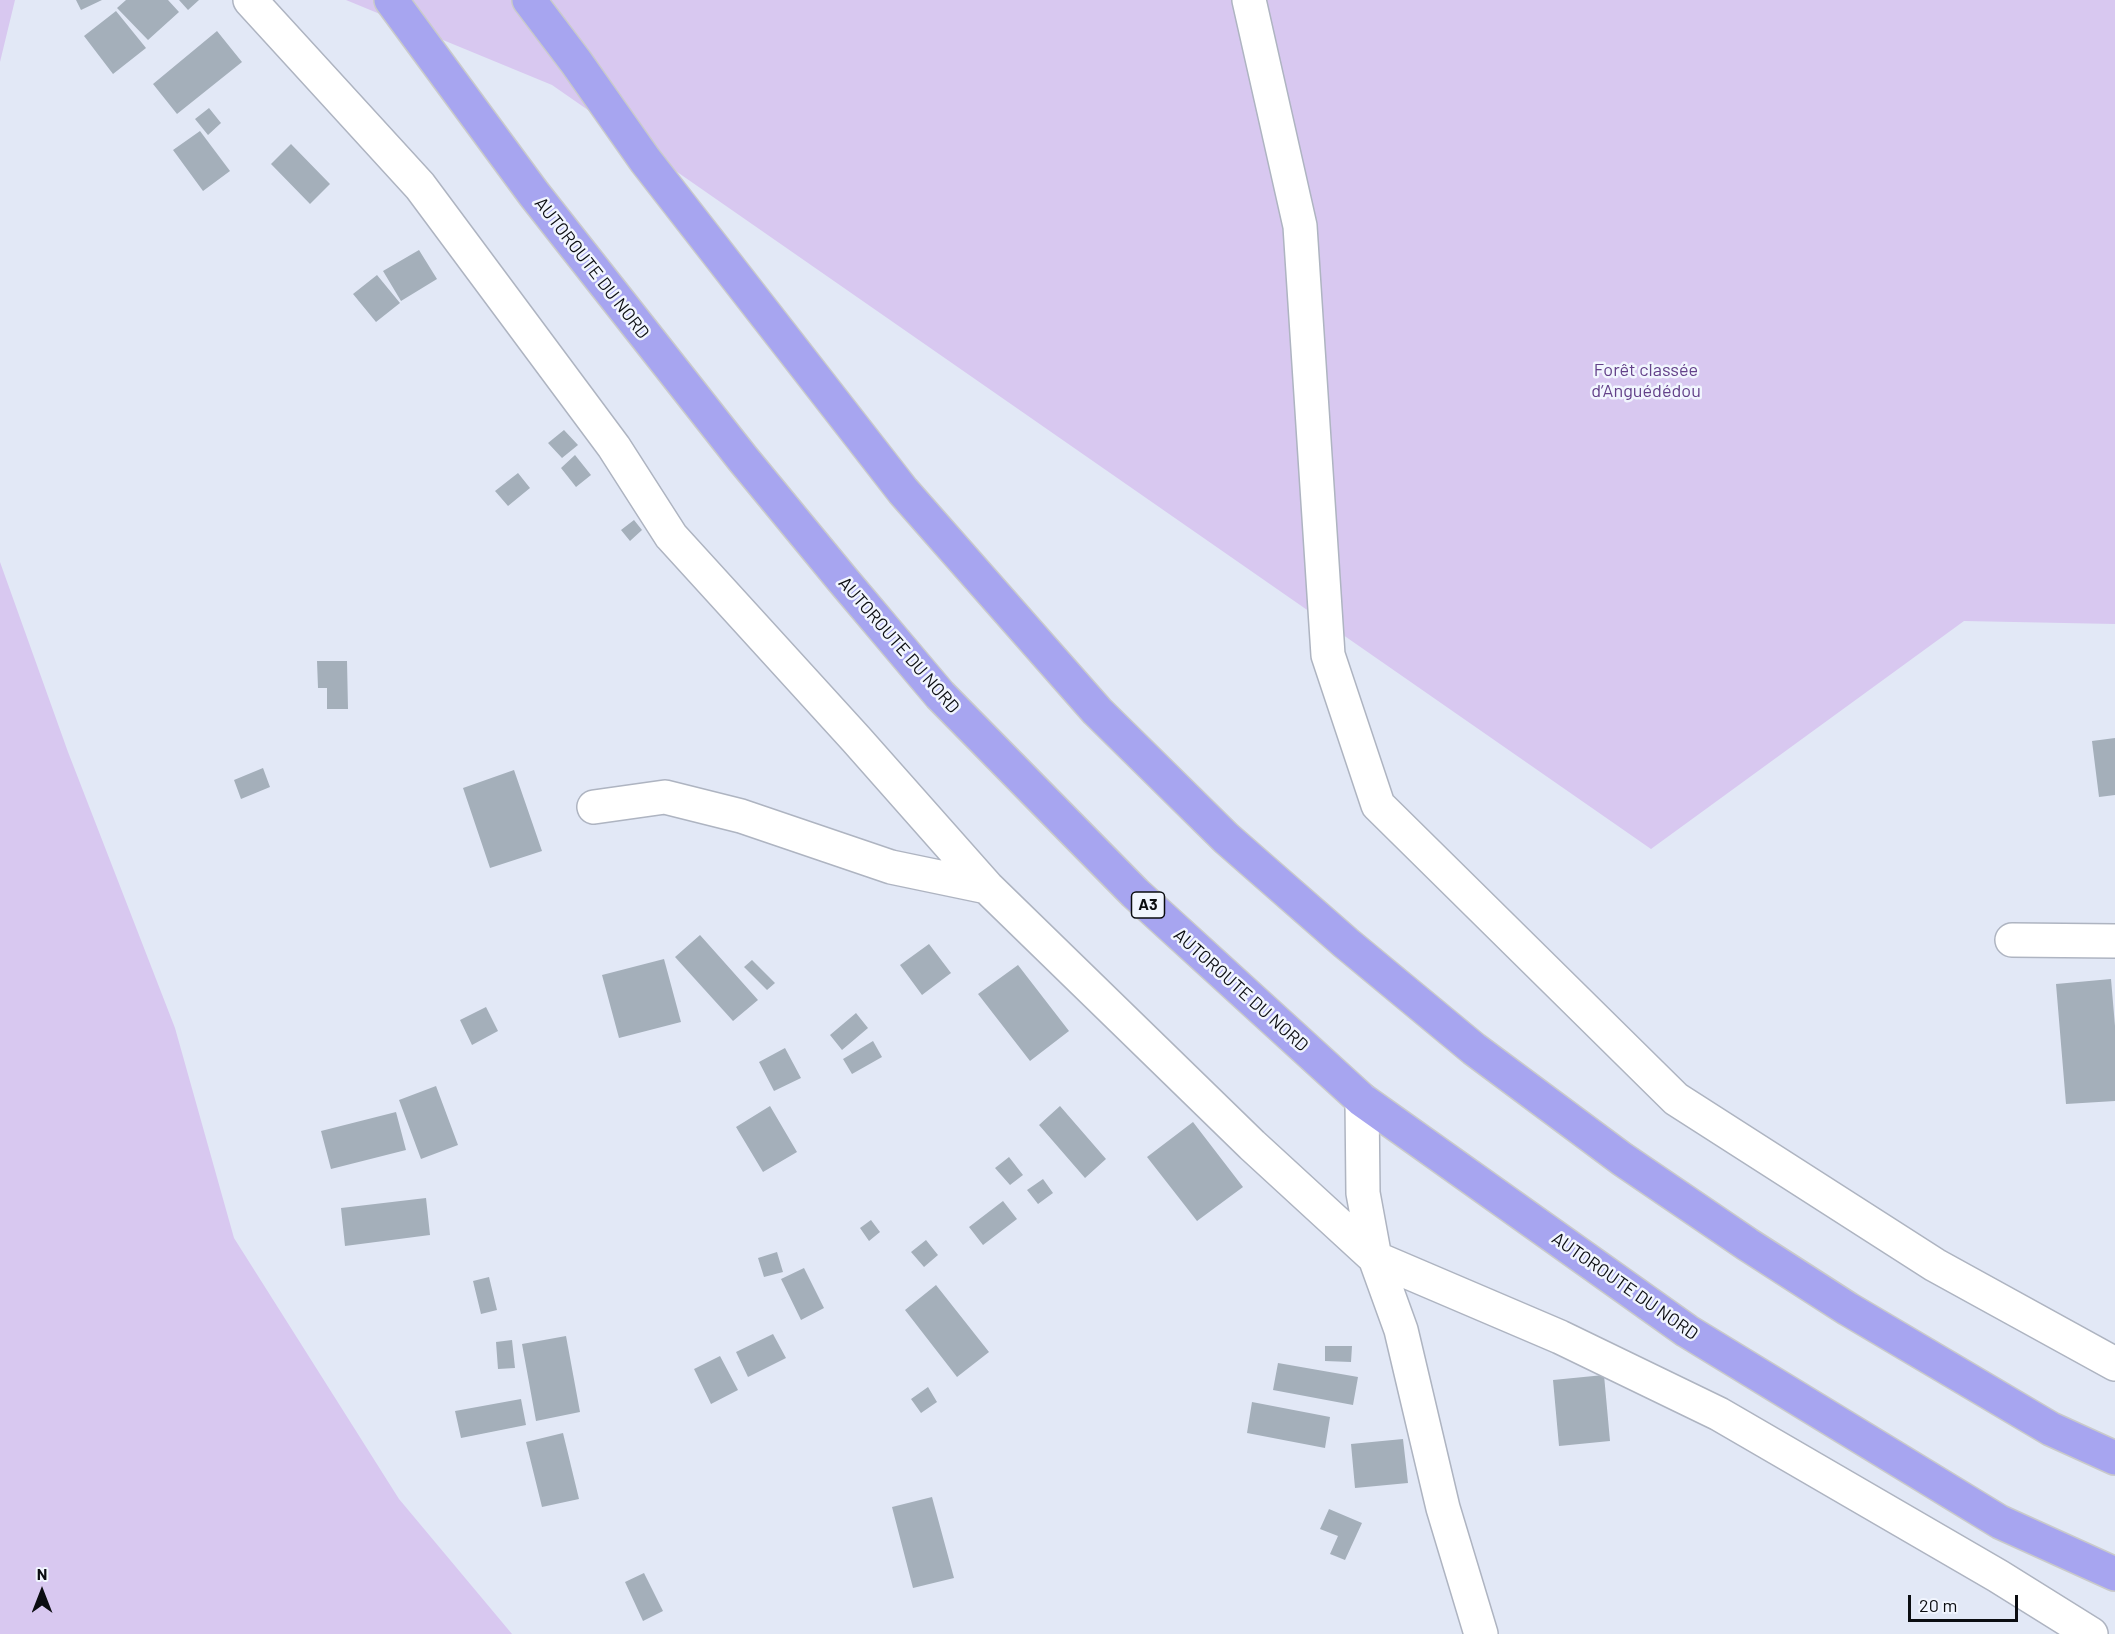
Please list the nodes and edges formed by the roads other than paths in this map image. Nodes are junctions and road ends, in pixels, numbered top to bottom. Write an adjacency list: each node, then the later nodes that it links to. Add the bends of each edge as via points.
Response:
1 (250, 0): 6 (street, via 420,186 614,447 671,536)
2 (391, 0): 9 (highway, AUTOROUTE DU NORD / A3, via 534,194 743,459 940,695 1135,893)
3 (529, 0): 12 (highway, via 645,160 903,491 1097,711 1226,838 1474,1049 1622,1159 1848,1309 2051,1429)
4 (1249, 0): 11 (street, via 1300,226 1328,655 1378,805 1676,1099 1935,1265)
5 (594, 807): 6 (street, via 665,797 741,816 891,867)
6 (987, 887): 10 (street, via 1252,1145)
7 (2012, 940): 8 (street)
8 (2115, 941)
9 (1362, 1100): 10 (street, via 1363,1193); 13 (highway, AUTOROUTE DU NORD / A3, via 1687,1331 2000,1522)
10 (1376, 1258): 14 (street, via 1401,1330 1443,1508); 15 (street, via 1560,1337 1719,1414)
11 (2115, 1364)
12 (2115, 1458)
13 (2115, 1574)
14 (1481, 1634)
15 (2091, 1634)

